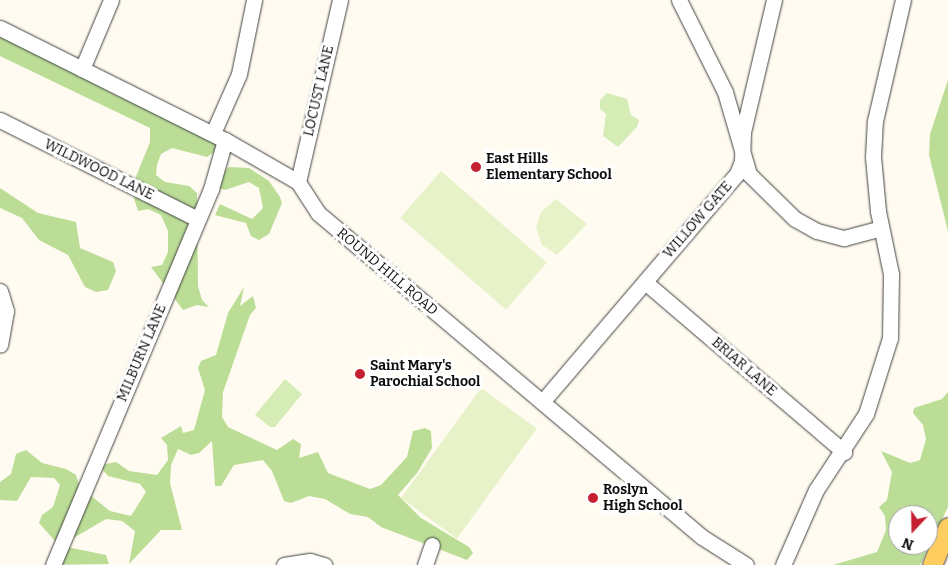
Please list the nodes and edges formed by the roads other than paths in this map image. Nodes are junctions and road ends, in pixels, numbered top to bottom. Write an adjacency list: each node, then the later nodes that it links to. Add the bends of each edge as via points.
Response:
1 (111, 0): 8 (street)
2 (254, 0): 10 (street, MILBURN LANE, via 239,74)
3 (340, 0): 12 (street, LOCUST LANE)
4 (678, 0): 11 (street, via 725,92 736,120)
5 (774, 0): 11 (street, WILLOW GATE, via 743,132)
6 (902, 0): 14 (street, via 875,121 873,157)
7 (0, 28): 8 (street, ROUND HILL ROAD)
8 (82, 69): 10 (street, ROUND HILL ROAD)
9 (0, 120): 13 (street, WILDWOOD LANE)
10 (219, 137): 12 (street, ROUND HILL ROAD); 13 (street, MILBURN LANE, via 221,162)
11 (742, 161): 14 (street, via 759,185 808,227 844,238); 15 (street, WILLOW GATE, via 734,178)
12 (298, 182): 18 (street, ROUND HILL ROAD, via 318,213)
13 (198, 219): 22 (street, MILBURN LANE)
14 (881, 228): 19 (street, via 892,274 890,338 870,407)
15 (645, 282): 18 (street, WILLOW GATE); 19 (street, BRIAR LANE)
16 (0, 291): 17 (street, via 6,311)
17 (0, 344)
18 (542, 402): 26 (street, ROUND HILL ROAD, via 702,537)
19 (844, 452): 27 (street, via 810,500)
20 (948, 527): 28 (main road)
21 (432, 544): 25 (street)
22 (54, 565)
23 (284, 565): 24 (street, via 310,561)
24 (324, 565)
25 (425, 565)
26 (746, 565)
27 (783, 565)
28 (932, 565)

